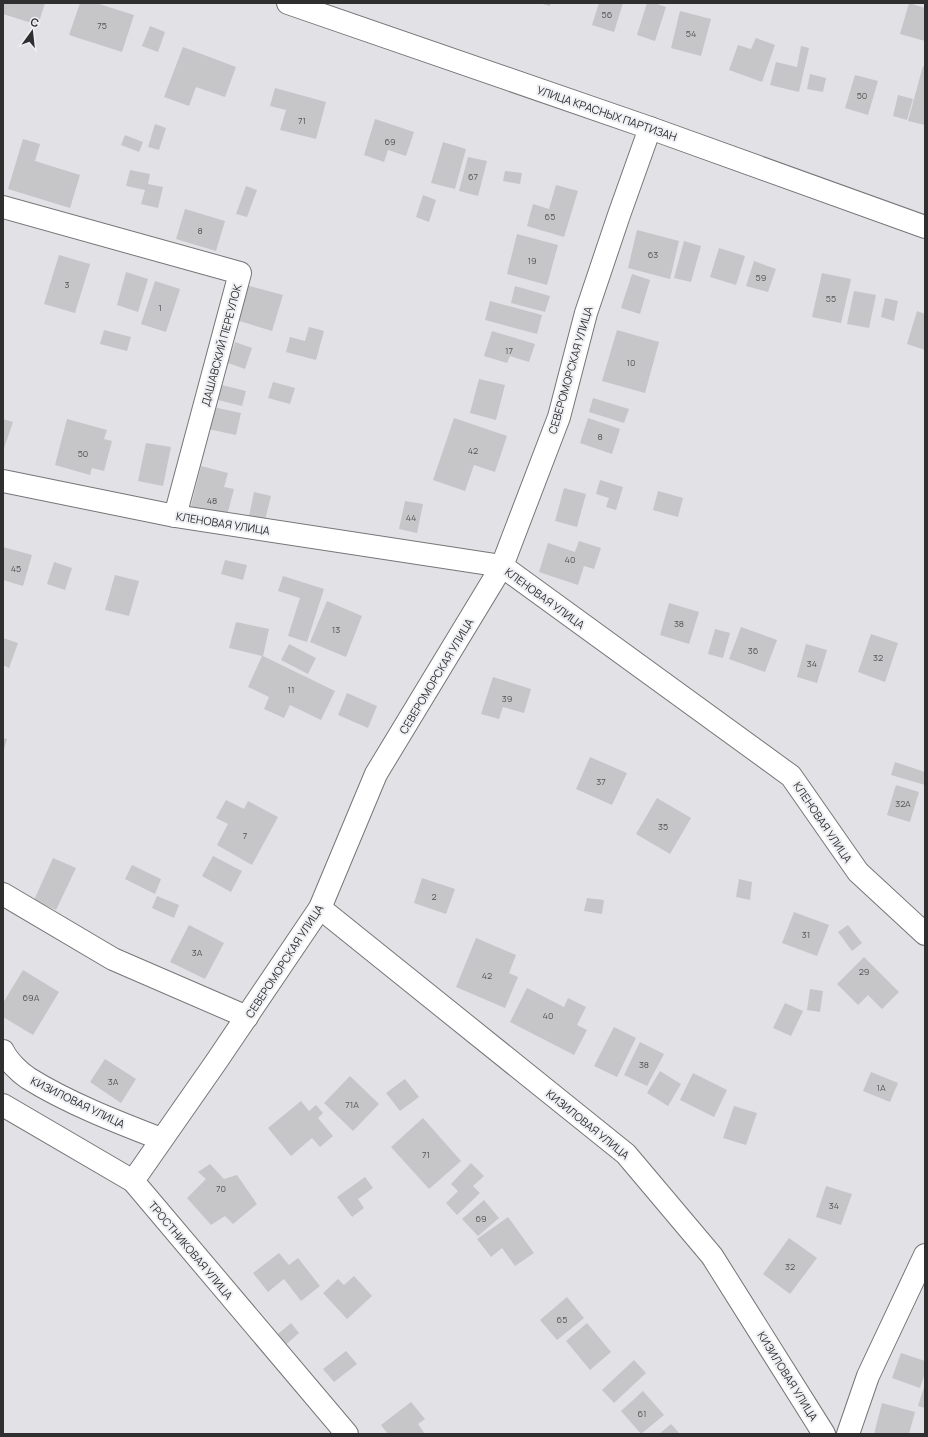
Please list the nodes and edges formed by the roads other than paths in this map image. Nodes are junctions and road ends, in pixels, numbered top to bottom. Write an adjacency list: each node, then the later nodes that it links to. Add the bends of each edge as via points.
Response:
1 (288, 3): 2 (street, УЛИЦА КРАСНЫХ ПАРТИЗАН)
2 (650, 128): 4 (street, УЛИЦА КРАСНЫХ ПАРТИЗАН); 7 (street, СЕВЕРОМОРСКАЯ УЛИЦА, via 586,313 558,417)
3 (3, 207): 6 (street, ДАШАВСКИЙ ПЕРЕУЛОК, via 240,273)
4 (925, 227)
5 (3, 481): 6 (street, КЛЕНОВАЯ УЛИЦА)
6 (175, 516): 7 (street, КЛЕНОВАЯ УЛИЦА)
7 (502, 566): 9 (street, СЕВЕРОМОРСКАЯ УЛИЦА, via 376,774); 10 (street, КЛЕНОВАЯ УЛИЦА, via 791,776 858,872)
8 (3, 894): 11 (street, via 113,959)
9 (320, 908): 11 (street, СЕВЕРОМОРСКАЯ УЛИЦА); 18 (street, КИЗИЛОВАЯ УЛИЦА, via 626,1154 712,1256)
10 (925, 934)
11 (247, 1017): 14 (street, СЕВЕРОМОРСКАЯ УЛИЦА)
12 (3, 1051): 14 (street, КИЗИЛОВАЯ УЛИЦА, via 6,1058 27,1077 73,1102)
13 (3, 1106): 15 (street, ТРОСТНИКОВАЯ УЛИЦА)
14 (161, 1139): 15 (street, СЕВЕРОМОРСКАЯ УЛИЦА)
15 (133, 1181): 17 (street, ТРОСТНИКОВАЯ УЛИЦА)
16 (925, 1255): 19 (street, via 868,1376)
17 (347, 1434)
18 (824, 1434)
19 (848, 1434)

